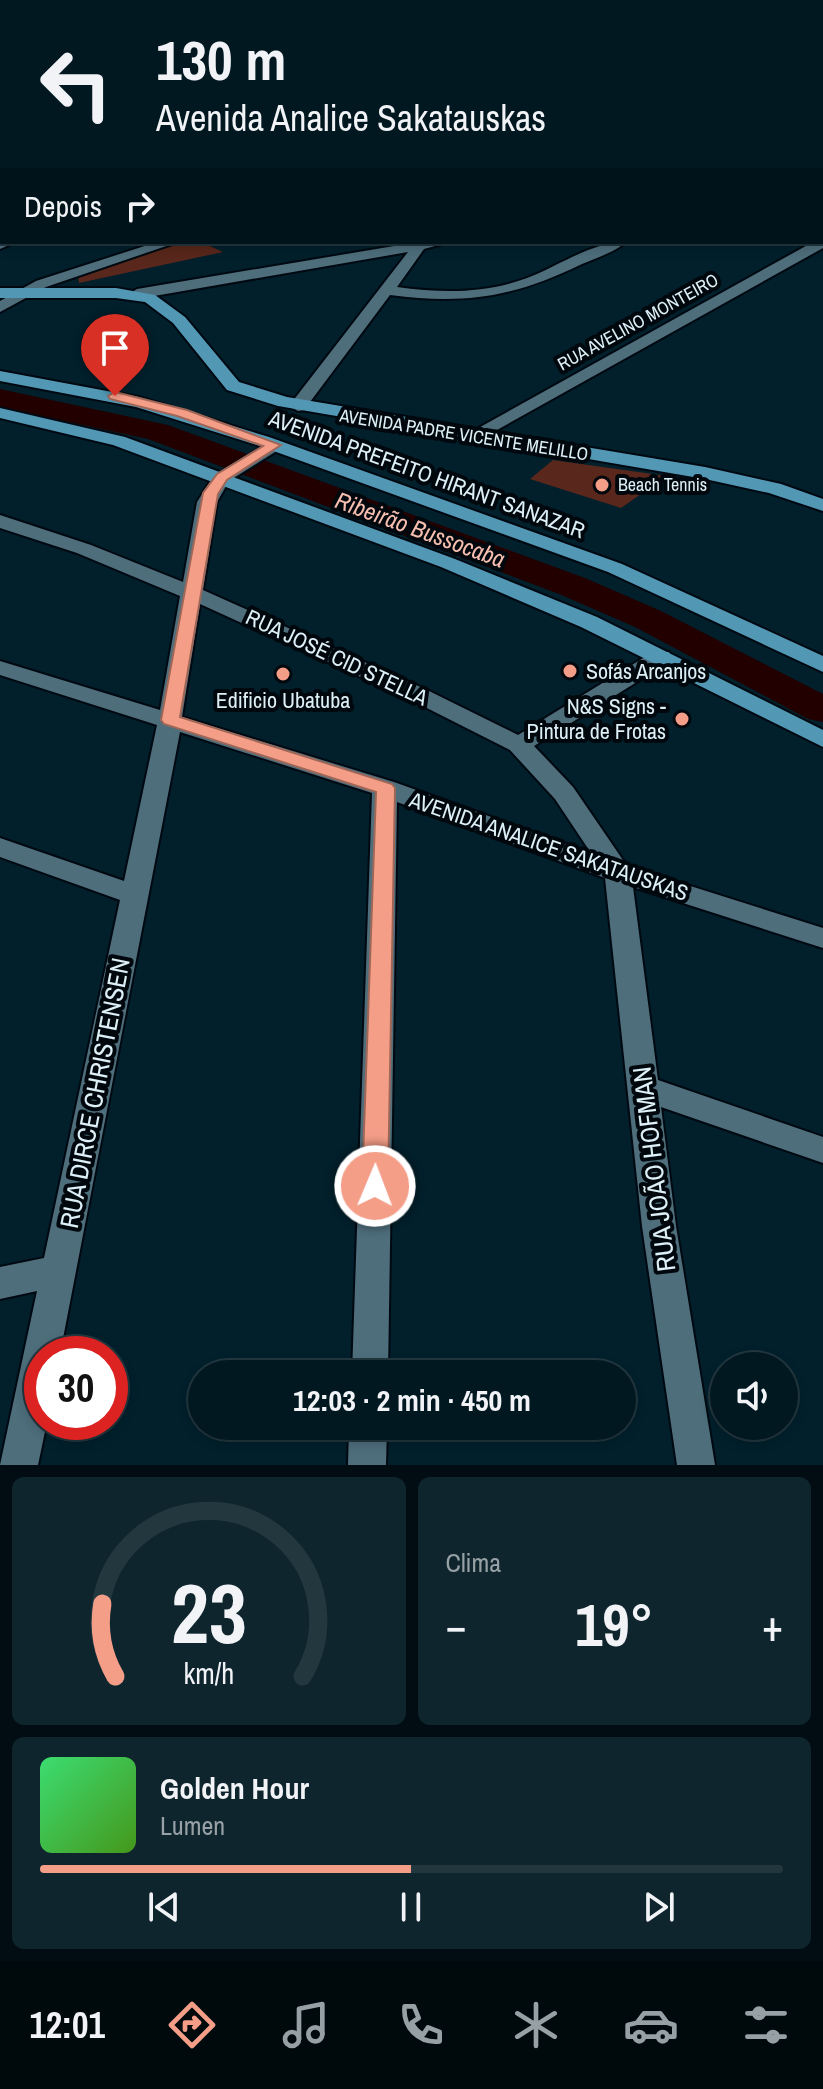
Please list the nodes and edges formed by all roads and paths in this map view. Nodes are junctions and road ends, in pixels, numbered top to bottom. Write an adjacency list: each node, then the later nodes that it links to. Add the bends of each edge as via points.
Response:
1 (165, 244): 8 (street, via 41,284)
2 (433, 244): 5 (street)
3 (614, 244): 6 (street, via 497,295 454,299)
4 (819, 244): 14 (street, RUA AVELINO MONTEIRO)
5 (419, 247): 6 (street); 9 (street)
6 (389, 290): 12 (street)
7 (0, 293): 8 (main road, AVENIDA PADRE VICENTE MELILLO)
8 (28, 293): 9 (main road, AVENIDA PADRE VICENTE MELILLO); 10 (street)
9 (137, 294): 12 (main road, AVENIDA PADRE VICENTE MELILLO, via 170,310 233,386)
10 (0, 307)
11 (0, 376): 15 (main road, AVENIDA PREFEITO HIRANT SANAZAR, via 139,402)
12 (298, 406): 14 (main road, AVENIDA PADRE VICENTE MELILLO)
13 (0, 413): 16 (main road, via 78,428)
14 (473, 436): 17 (main road, AVENIDA PADRE VICENTE MELILLO, via 705,473)
15 (266, 450): 16 (street); 21 (main road, AVENIDA PREFEITO HIRANT SANAZAR, via 615,568)
16 (226, 475): 19 (street, RUA DIRCE CHRISTENSEN, via 207,502); 20 (main road, via 510,588)
17 (823, 505)
18 (0, 521): 19 (street, RUA JOSÉ CID STELLA)
19 (191, 592): 23 (street, RUA DIRCE CHRISTENSEN); 25 (street, RUA JOSÉ CID STELLA)
20 (661, 657): 24 (main road); 25 (street)
21 (823, 665)
22 (0, 668): 23 (street, AVENIDA ANALICE SAKATAUSKAS)
23 (170, 720): 26 (street, AVENIDA ANALICE SAKATAUSKAS); 29 (street, RUA DIRCE CHRISTENSEN)
24 (823, 740)
25 (519, 745): 28 (street, RUA JOSÉ CID STELLA, via 564,793)
26 (385, 788): 28 (street, AVENIDA ANALICE SAKATAUSKAS); 35 (street)
27 (0, 847): 29 (street)
28 (618, 873): 30 (street, AVENIDA ANALICE SAKATAUSKAS); 31 (street, RUA JOÃO HOFMAN)
29 (135, 895): 33 (street, RUA DIRCE CHRISTENSEN)
30 (823, 938)
31 (644, 1088): 32 (street); 39 (street, RUA JOÃO HOFMAN)
32 (823, 1150)
33 (59, 1268): 34 (street); 37 (street, RUA DIRCE CHRISTENSEN)
34 (0, 1283)
35 (370, 1360)
36 (368, 1440): 38 (street)
37 (19, 1465)
38 (367, 1465)
39 (696, 1465)

